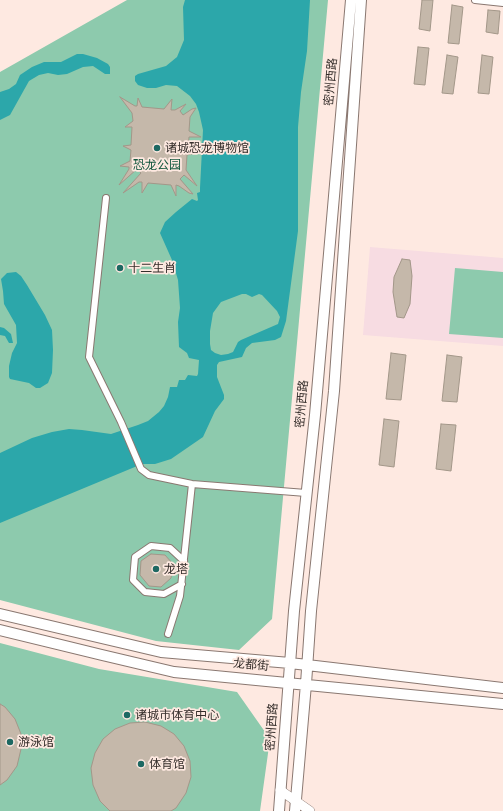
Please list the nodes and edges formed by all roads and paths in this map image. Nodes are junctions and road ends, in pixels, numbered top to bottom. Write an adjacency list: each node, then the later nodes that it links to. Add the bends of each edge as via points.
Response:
1 (351, 0): 7 (main road, 密州西路)
2 (361, 0): 14 (main road, 密州西路, via 334,391)
3 (475, 0): 4 (street)
4 (503, 3)
5 (106, 198): 6 (street, via 89,357 142,469 149,475)
6 (192, 484): 7 (street); 8 (street)
7 (306, 493): 13 (main road, 密州西路)
8 (184, 561): 9 (street); 9 (street, via 170,548 151,546 135,557 133,580 145,592 164,594)
9 (182, 584): 12 (street)
10 (0, 614): 13 (main road, 龙都街, via 161,652)
11 (0, 630): 15 (main road, 龙都街, via 174,672)
12 (168, 634)
13 (290, 663): 14 (main road, 龙都街); 15 (main road, 密州西路)
14 (308, 665): 16 (main road, 密州西路); 17 (main road, 龙都街)
15 (289, 682): 16 (main road, 龙都街); 19 (main road, 密州西路)
16 (306, 684): 18 (main road, 龙都街); 20 (main road, 密州西路)
17 (503, 688)
18 (503, 704)
19 (280, 790): 20 (main road); 21 (main road, 密州西路)
20 (295, 806): 22 (main road)
21 (278, 811)
22 (310, 811)

